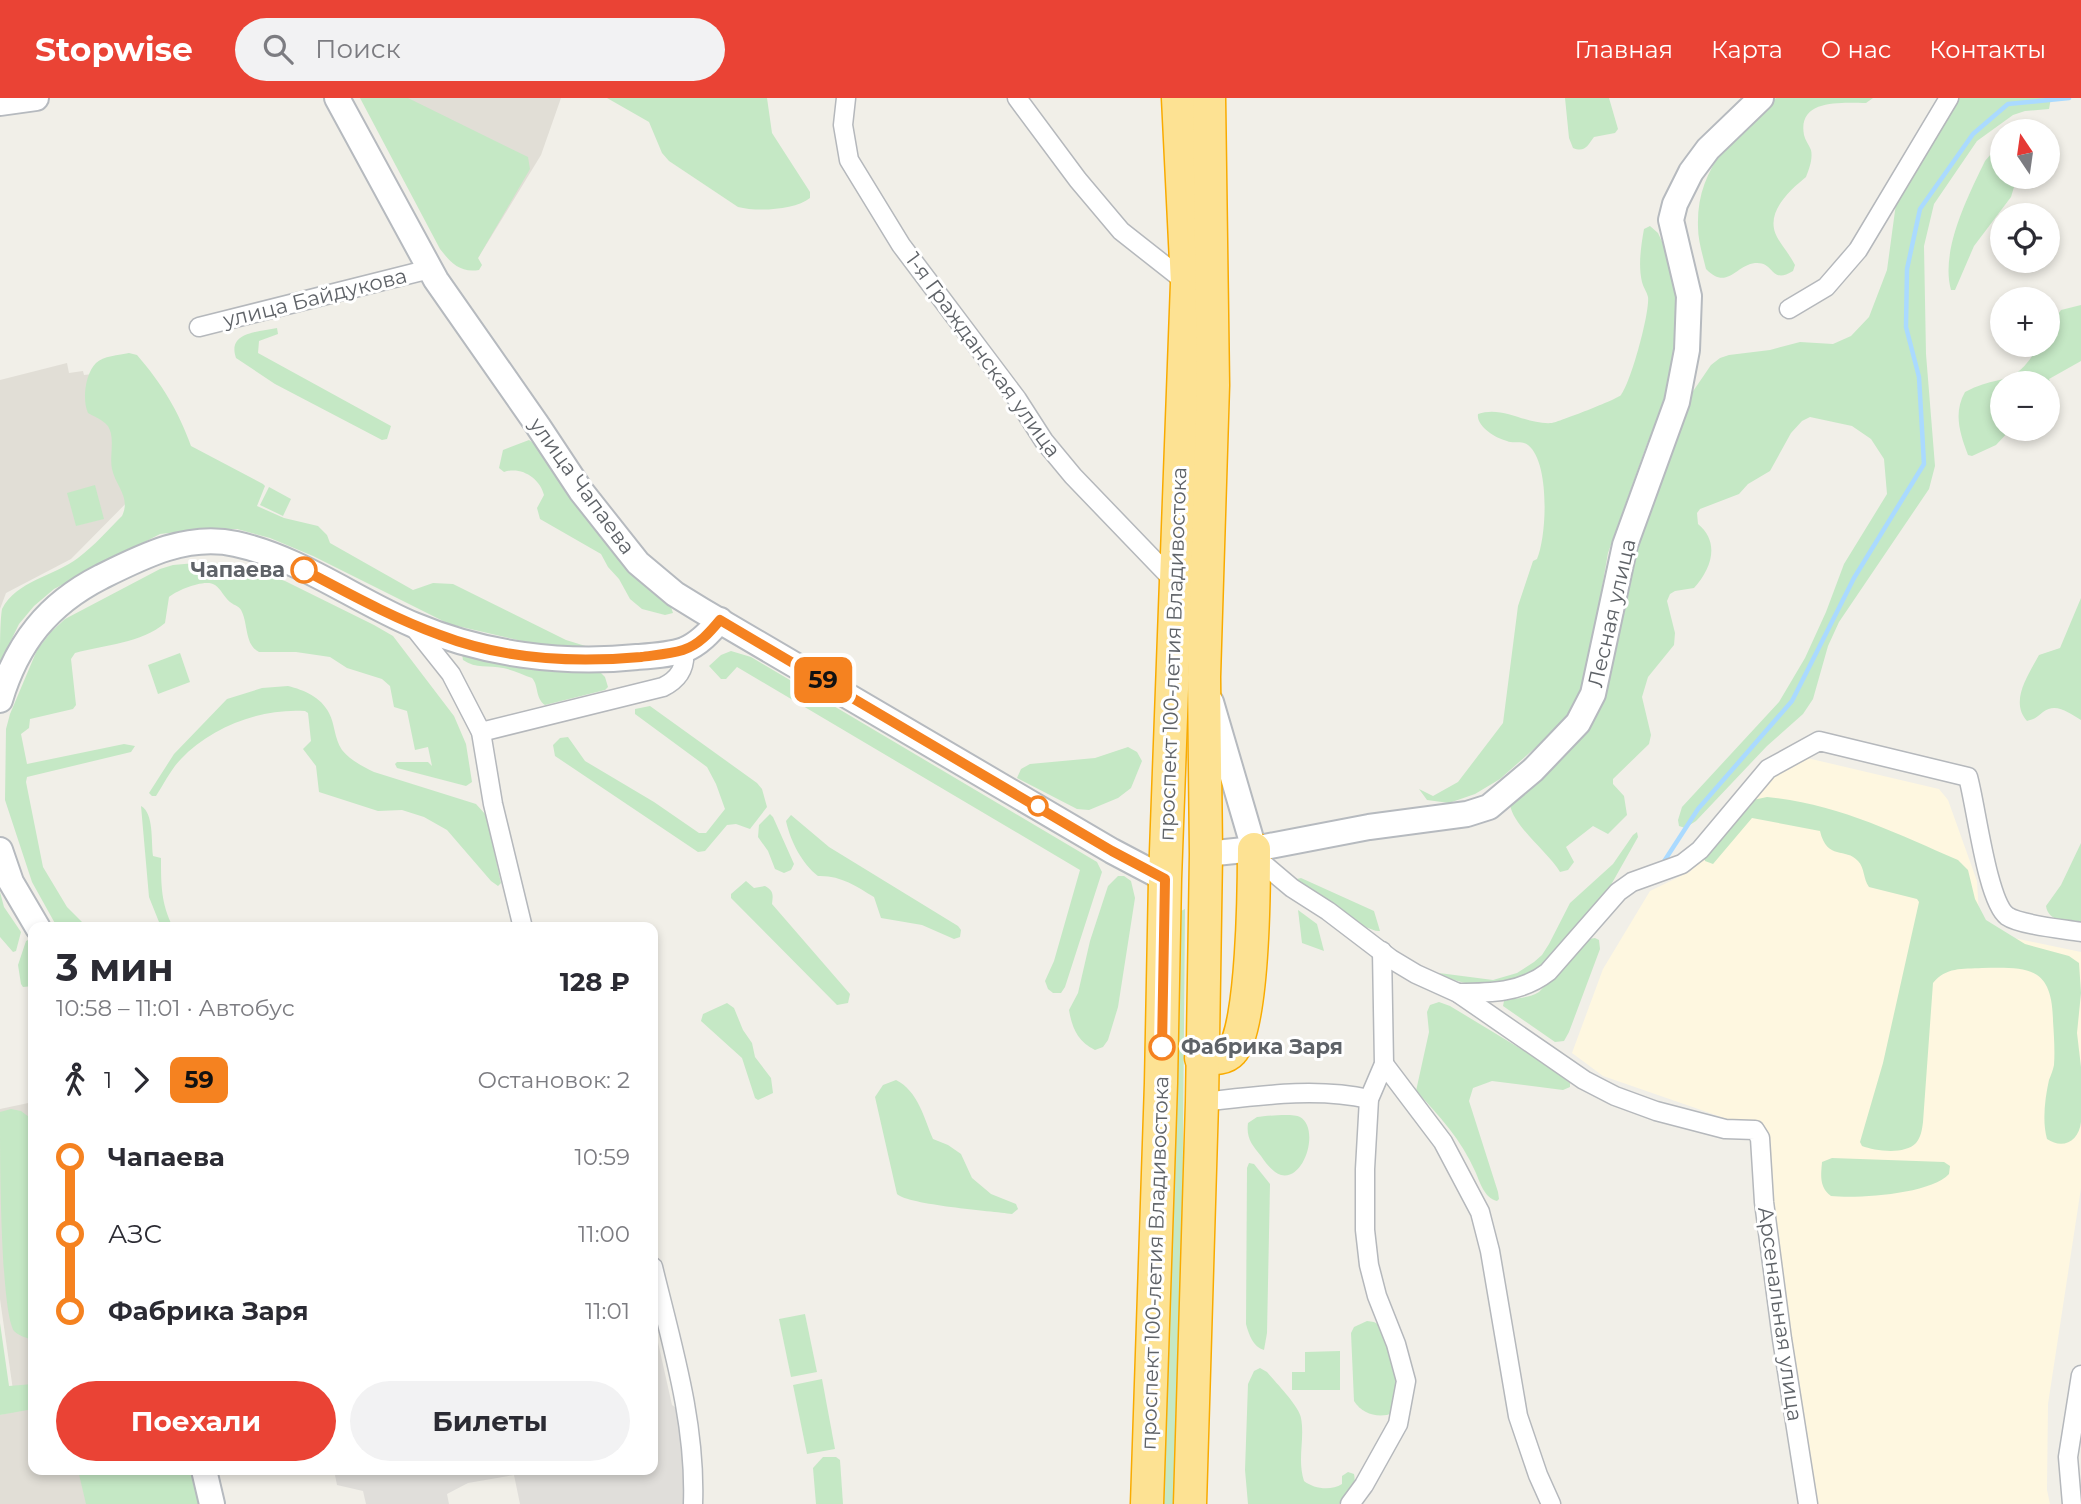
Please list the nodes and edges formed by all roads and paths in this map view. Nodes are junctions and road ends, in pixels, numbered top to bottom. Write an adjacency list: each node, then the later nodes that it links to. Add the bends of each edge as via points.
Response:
1 (36, 98): 9 (main road)
2 (337, 98): 10 (main road, улица Чапаева)
3 (846, 98): 14 (street, 1-я Гражданская улица, via 843,125 849,160 901,244 1051,450)
4 (1017, 98): 11 (street, via 1121,231)
5 (1178, 98): 11 (highway, проспект 100-летия Владивостока)
6 (1209, 98): 18 (highway, проспект 100-летия Владивостока, via 1213,384)
7 (1761, 98): 21 (main road, Лесная улица, via 1708,149 1675,204 1671,220 1689,296 1687,350 1677,402 1625,545 1593,694 1578,723 1489,807)
8 (1948, 98): 12 (street, via 1858,250 1826,287)
9 (0, 103)
10 (430, 269): 13 (street, улица Байдукова); 15 (main road, улица Чапаева, via 624,547 676,594)
11 (1187, 283): 14 (highway, проспект 100-летия Владивостока)
12 (1789, 309)
13 (199, 327)
14 (1176, 583): 24 (highway, проспект 100-летия Владивостока)
15 (720, 620): 17 (main road, via 704,638); 24 (main road, улица Чапаева)
16 (412, 625): 17 (main road, via 464,643 529,655 611,660); 19 (main road, via 304,570 235,543 174,545 81,587 53,608 13,665); 20 (street, via 451,674)
17 (684, 650): 20 (street, via 686,664 677,678 663,687)
18 (1204, 677): 21 (main road); 23 (highway, проспект 100-летия Владивостока)
19 (0, 700)
20 (481, 732): 26 (street)
21 (1254, 849): 23 (main road, Лесная улица); 28 (street, via 1265,868); 30 (highway, via 1251,958 1238,1040 1228,1054)
22 (0, 850): 25 (main road, via 11,882)
23 (1206, 854): 30 (highway, проспект 100-летия Владивостока)
24 (1165, 879): 39 (highway, проспект 100-летия Владивостока)
25 (34, 922)
26 (522, 922)
27 (2081, 932): 29 (street, via 2006,915 1992,886 1968,777 1819,741 1768,769 1700,850 1682,864 1632,882 1618,892 1539,979 1495,993)
28 (1382, 951): 29 (street, via 1416,974); 31 (street)
29 (1458, 993): 43 (street, Арсенальная улица, via 1584,1080 1615,1096 1725,1129 1755,1130 1760,1138 1778,1311)
30 (1201, 1058): 33 (highway, проспект 100-летия Владивостока)
31 (1384, 1064): 32 (street); 42 (street, via 1443,1142 1480,1212 1518,1416)
32 (1369, 1099): 33 (street, via 1299,1093); 41 (street, via 1367,1250 1377,1296 1406,1381 1398,1424)
33 (1202, 1102): 40 (highway, проспект 100-летия Владивостока)
34 (658, 1286): 38 (street, via 684,1400)
35 (2081, 1375): 44 (street, via 2068,1457)
36 (205, 1475): 37 (main road)
37 (212, 1504)
38 (693, 1504)
39 (1147, 1504)
40 (1190, 1504)
41 (1350, 1504)
42 (1551, 1504)
43 (1808, 1504)
44 (2072, 1504)

